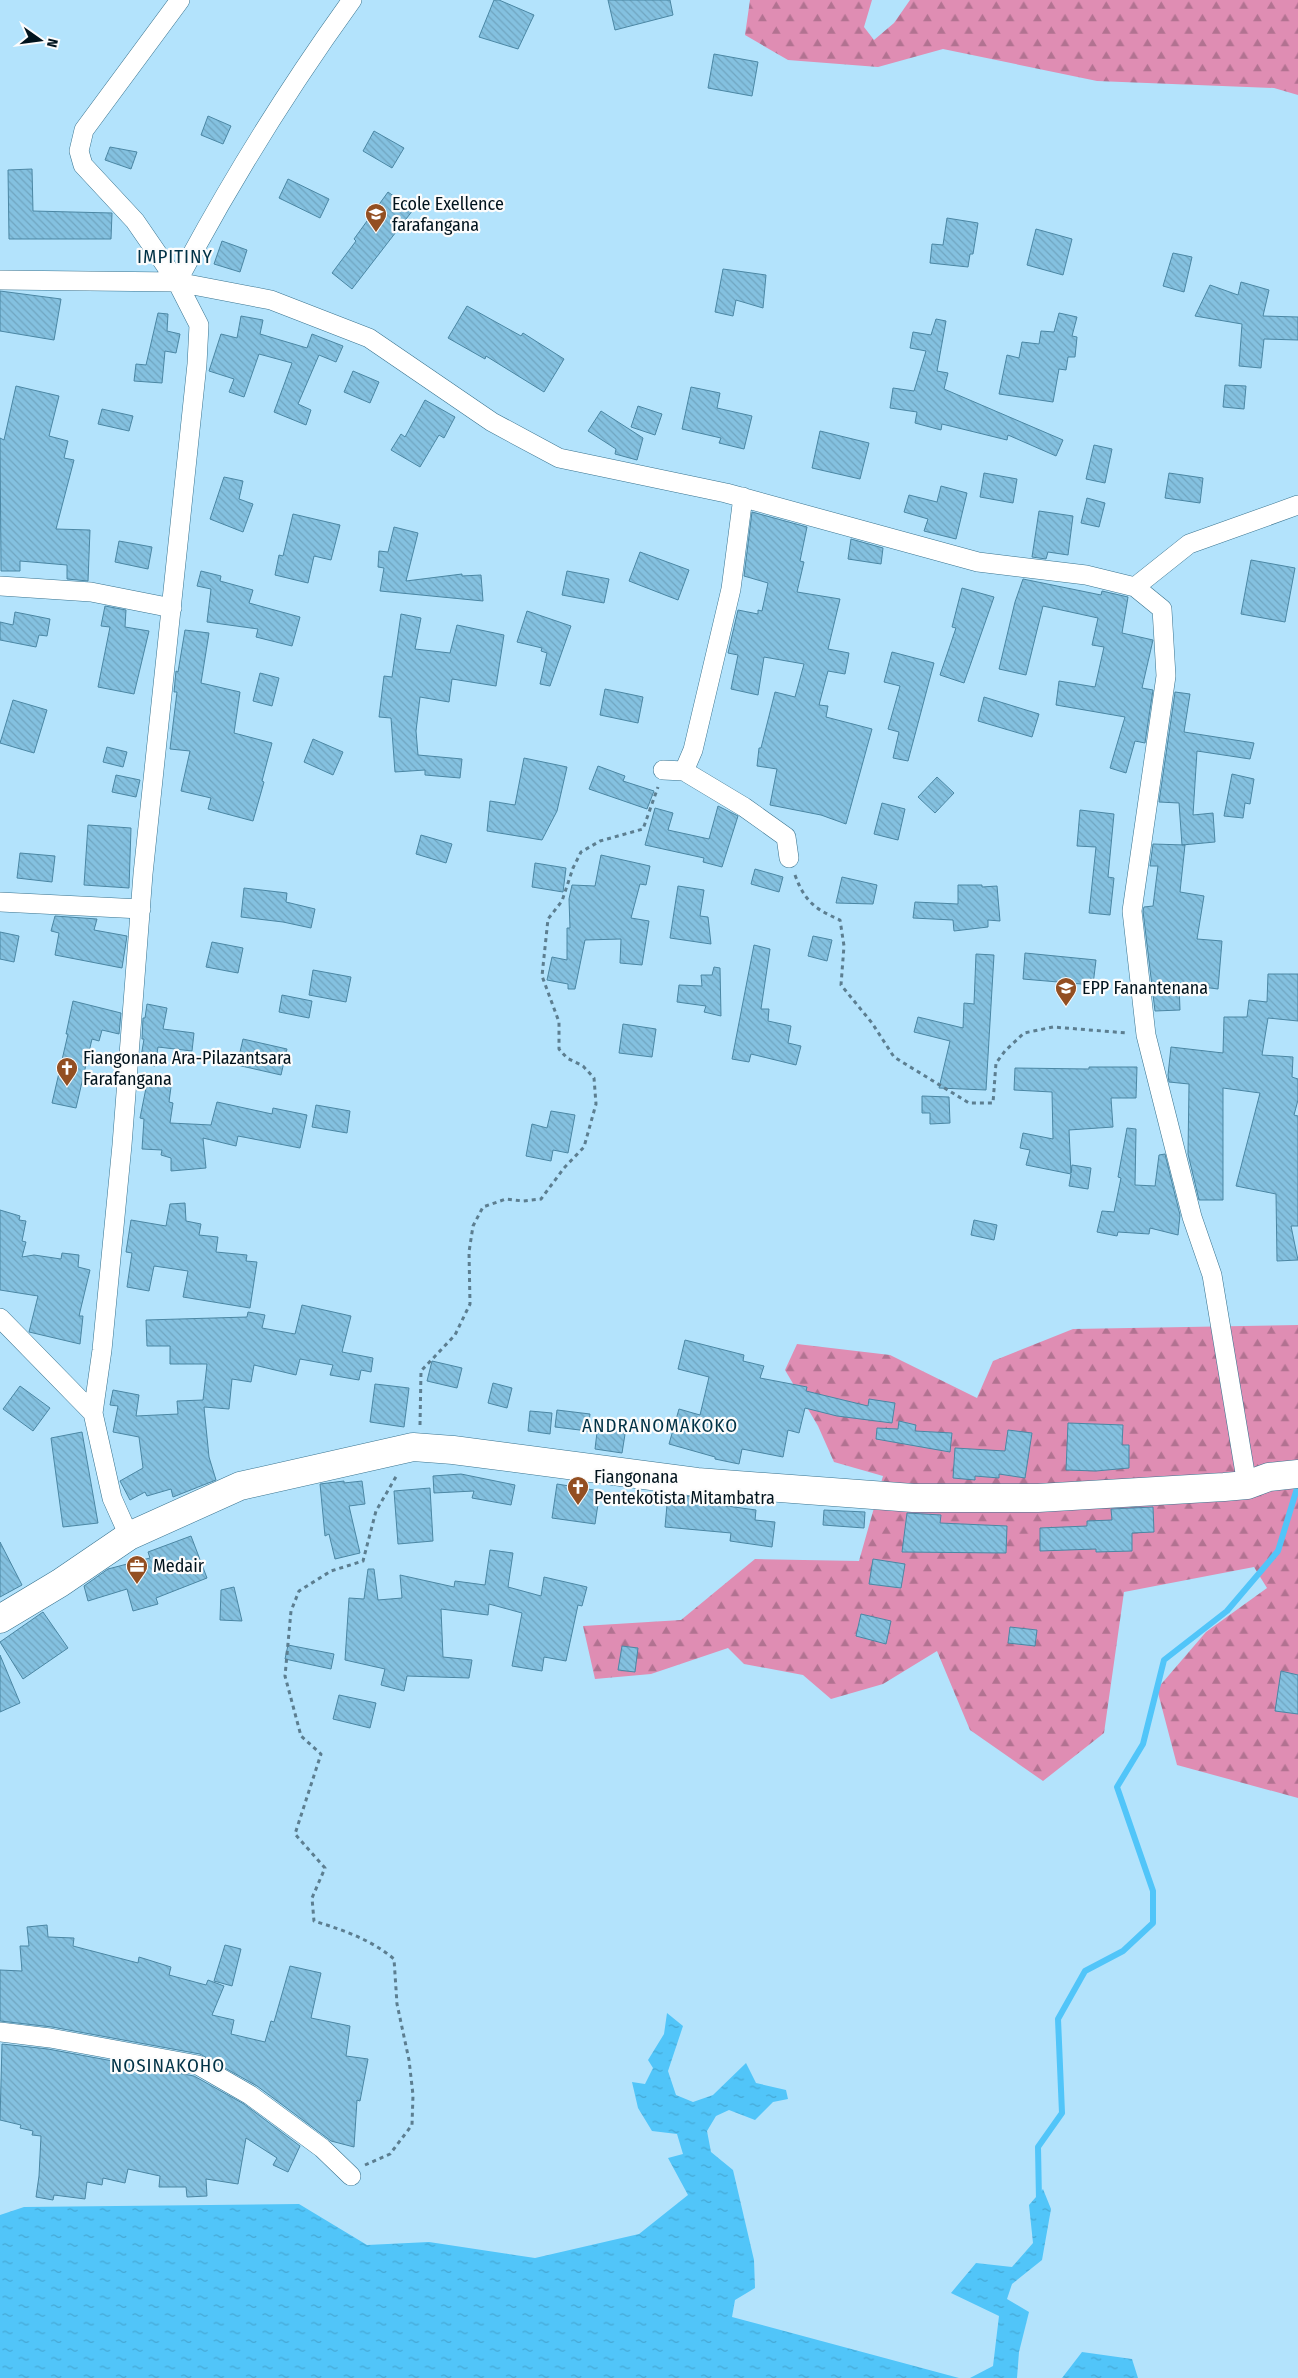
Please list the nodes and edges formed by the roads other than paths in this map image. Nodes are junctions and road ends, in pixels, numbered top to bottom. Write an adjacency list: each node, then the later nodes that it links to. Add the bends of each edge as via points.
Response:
1 (180, 0): 4 (street, via 84,130 78,150 83,166 135,220)
2 (352, 0): 4 (street, via 299,74)
3 (0, 280): 4 (street)
4 (177, 282): 5 (street, via 271,300 369,338 492,422 560,458); 9 (street, via 199,325)
5 (742, 497): 8 (street, via 978,562 1086,575); 11 (street, via 731,589 693,750)
6 (1298, 505): 8 (street, via 1189,544)
7 (0, 586): 9 (street, via 91,592)
8 (1135, 587): 18 (street, via 1162,609 1166,676 1132,911 1146,1035 1192,1217 1212,1275)
9 (172, 608): 14 (street)
10 (664, 770): 11 (street)
11 (684, 771): 12 (street, via 786,837)
12 (789, 858)
13 (0, 902): 14 (street)
14 (141, 909): 16 (street, via 122,1145)
15 (0, 1318): 16 (street)
16 (93, 1413): 19 (street, via 112,1498)
17 (1298, 1474): 18 (street)
18 (1258, 1481): 19 (street, via 1038,1498 913,1498 698,1482 413,1447 240,1486)
19 (129, 1536): 20 (street)
20 (0, 1619)
21 (0, 2032): 22 (street, via 50,2038 198,2066 250,2095 322,2148)
22 (350, 2176)

